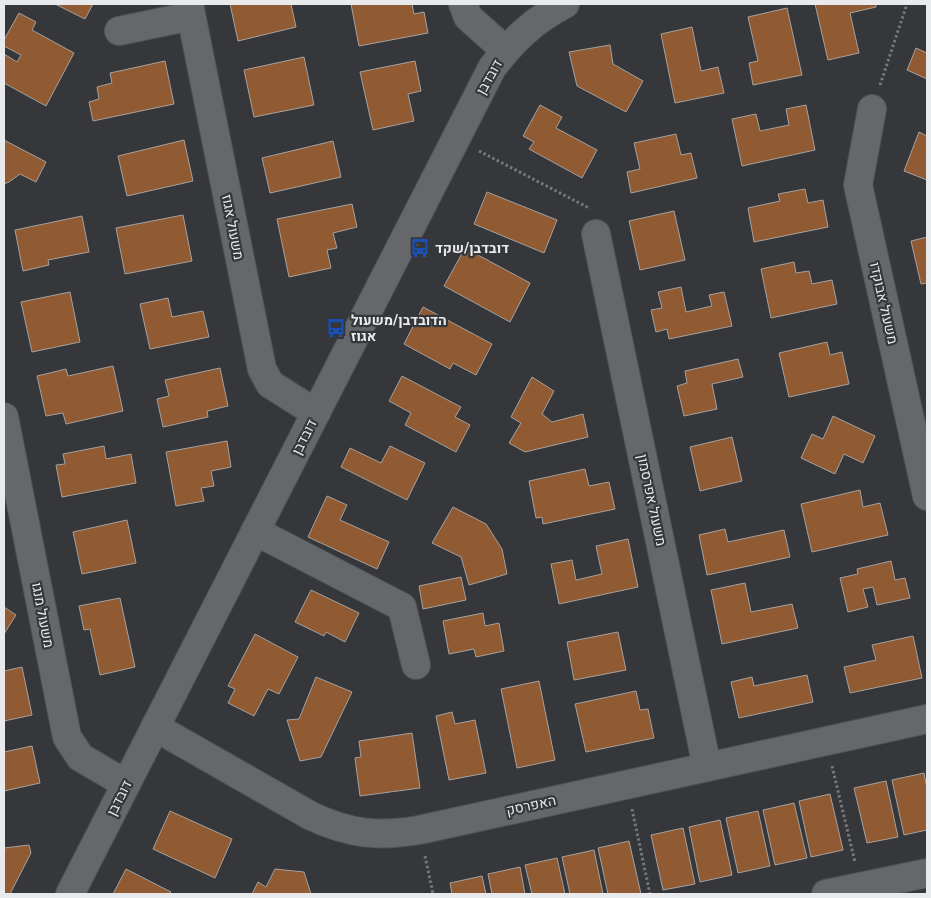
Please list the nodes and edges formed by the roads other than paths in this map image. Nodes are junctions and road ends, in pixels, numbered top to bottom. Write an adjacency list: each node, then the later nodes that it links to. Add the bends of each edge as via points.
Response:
1 (462, 4): 5 (street, via 468,17)
2 (565, 4): 5 (street, דובדבן, via 535,22)
3 (190, 10): 4 (street, משעול אגוז); 8 (street, משעול אגוז, via 262,369 270,384)
4 (119, 31)
5 (506, 50): 8 (street, דובדבן, via 492,68)
6 (872, 109): 10 (street, משעול אבוקדו, via 858,185)
7 (596, 234): 15 (street, משעול אפרסמון)
8 (316, 413): 11 (street, דובדבן)
9 (4, 417): 16 (street, משעול מנגו, via 67,737 80,757)
10 (927, 496)
11 (256, 531): 12 (street, via 402,607); 14 (street, דובדבן)
12 (416, 665)
13 (927, 719): 15 (street, האפרסק)
14 (155, 727): 15 (street, האפרסק, via 311,816 351,831 378,834 419,830); 16 (street, דובדבן)
15 (707, 767)
16 (126, 784): 19 (street, דובדבן)
17 (927, 872): 18 (street)
18 (862, 890): 20 (street)
19 (70, 894)
20 (826, 894)

